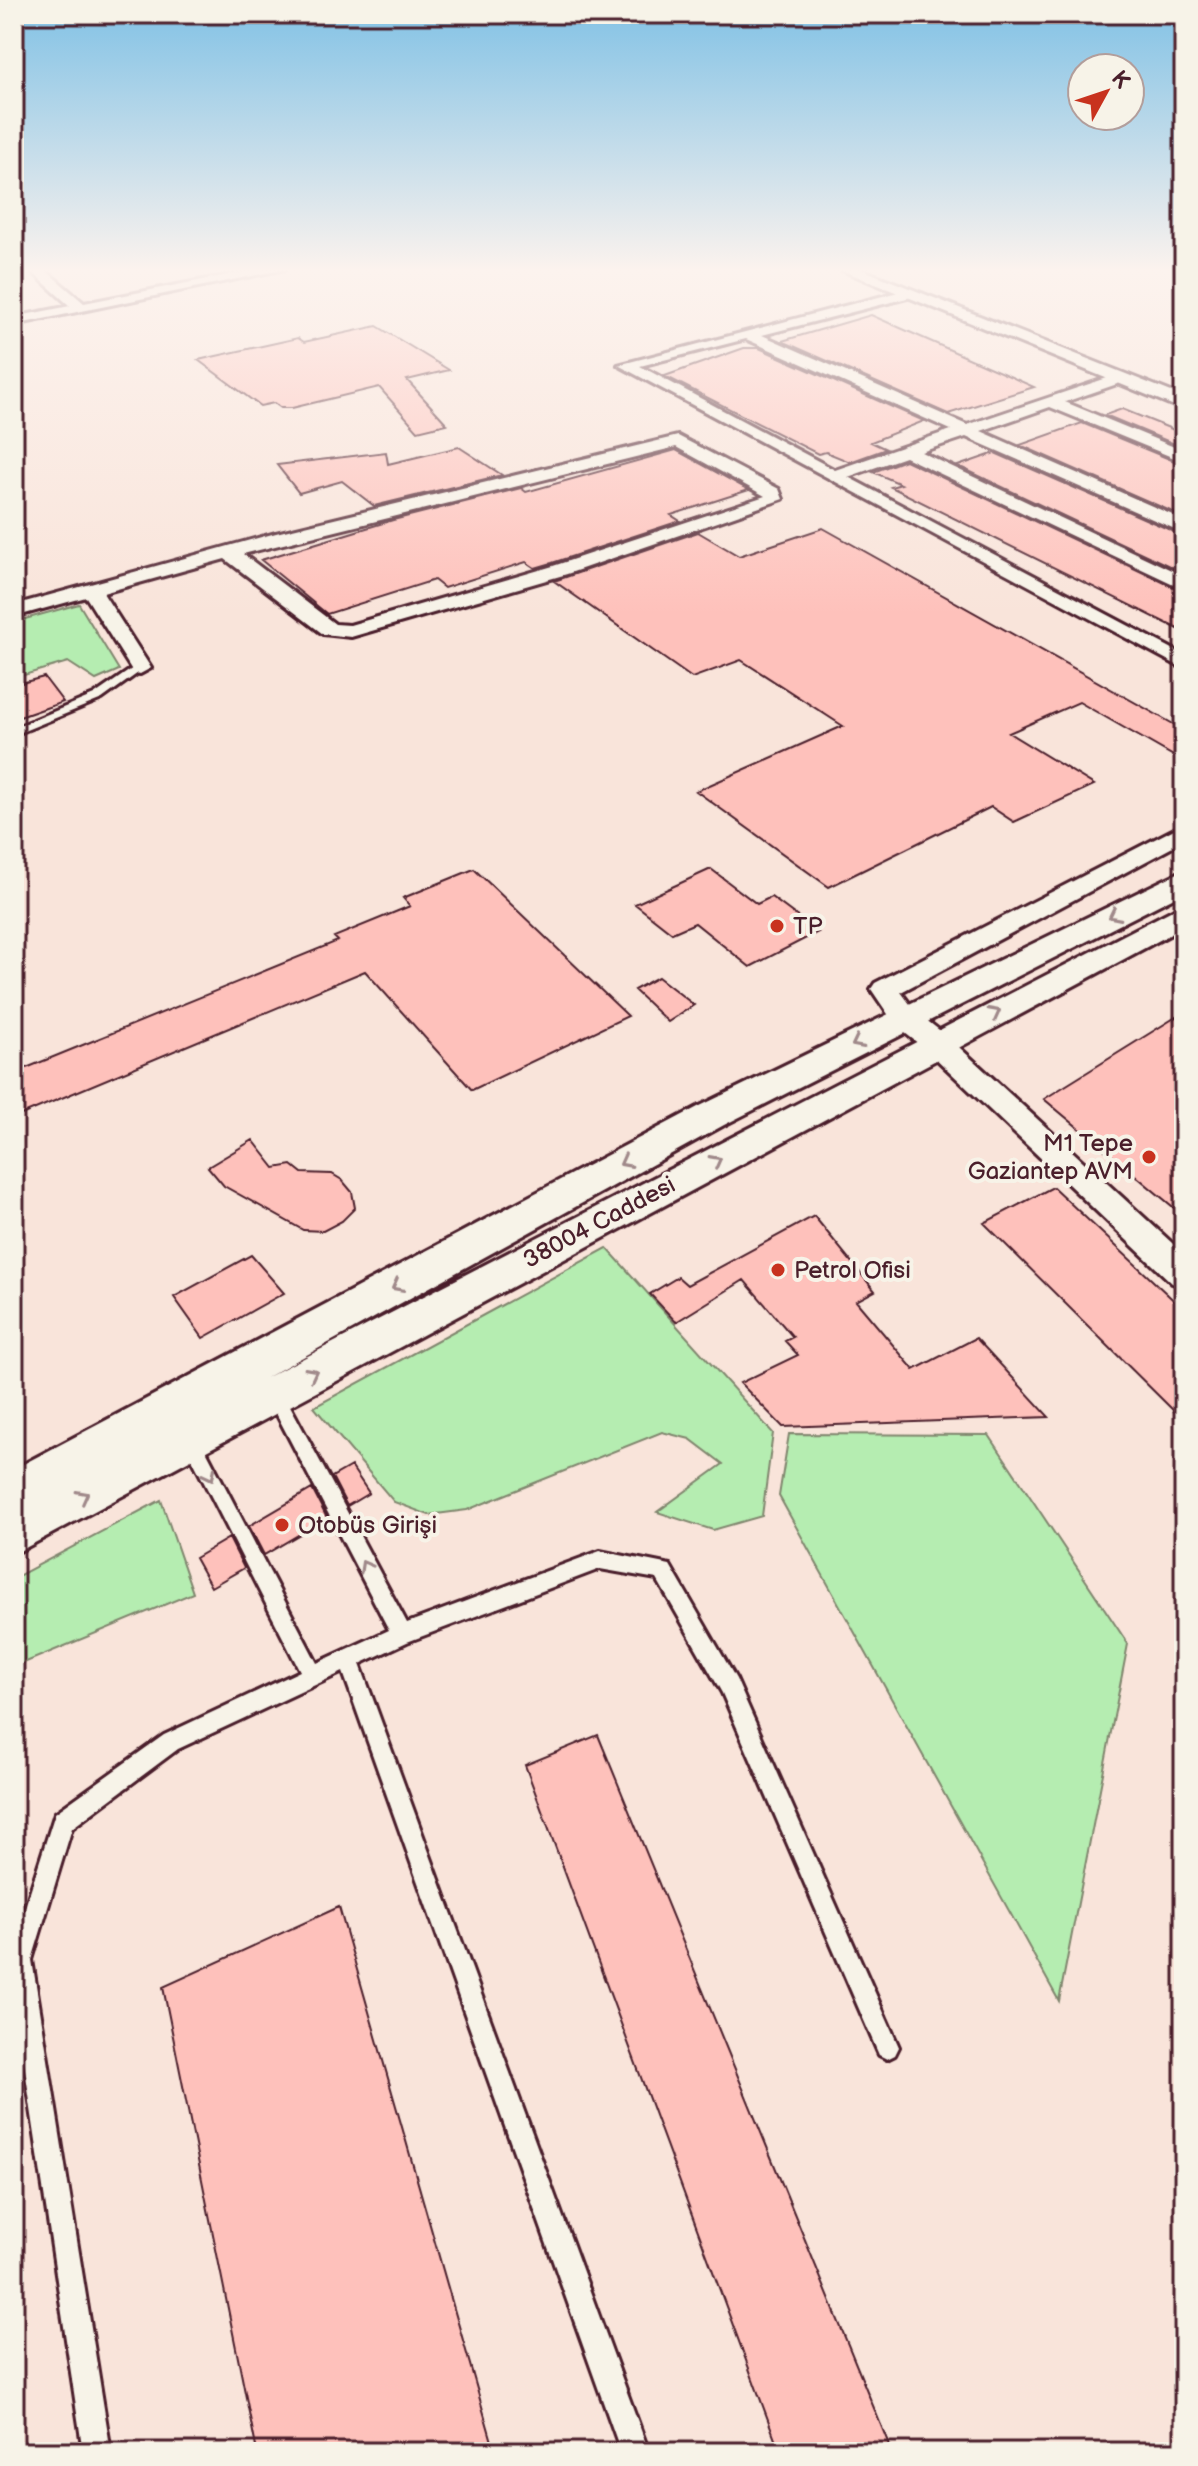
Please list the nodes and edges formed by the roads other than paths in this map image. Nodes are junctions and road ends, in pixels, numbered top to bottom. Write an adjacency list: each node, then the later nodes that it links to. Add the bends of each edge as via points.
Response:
1 (662, 384): 10 (street)
2 (859, 384): 7 (street)
3 (1103, 384): 5 (street)
4 (1131, 384): 6 (street)
5 (1051, 402): 7 (street); 9 (street)
6 (1184, 404)
7 (961, 430): 8 (street); 11 (street)
8 (903, 450): 10 (street); 13 (street)
9 (1184, 457)
10 (834, 476): 16 (street)
11 (1184, 527)
12 (228, 552): 12 (street, via 678,441 773,493 774,499 560,570 351,631 330,630); 14 (street)
13 (1184, 583)
14 (91, 590): 15 (street); 17 (street)
15 (14, 611)
16 (1184, 663)
17 (140, 668): 18 (lane, via 98,697)
18 (14, 732)
19 (1184, 831): 22 (street, via 885,989)
20 (1184, 880): 22 (street, 38004 Caddesi, one-way to 22)
21 (1184, 914): 23 (street, 38004 Caddesi, one-way to 21)
22 (906, 1019): 23 (street); 25 (street, 38004 Caddesi, one-way to 25, via 711,1116)
23 (938, 1044): 24 (street); 25 (street, 38004 Caddesi, one-way to 23)
24 (1184, 1274)
25 (267, 1376): 26 (street, 38004 Caddesi); 29 (lane, one-way to 25)
26 (181, 1423): 27 (street, 38004 Caddesi); 28 (street, 38004 Caddesi, one-way to 26); 31 (lane, one-way to 31)
27 (14, 1492)
28 (14, 1532)
29 (402, 1634): 30 (lane); 32 (lane, via 600,1560 663,1571 729,1686)
30 (348, 1659): 31 (lane); 34 (lane)
31 (313, 1676): 33 (lane, via 171,1742 63,1821 20,1960)
32 (887, 2047)
33 (97, 2452)
34 (635, 2452)

